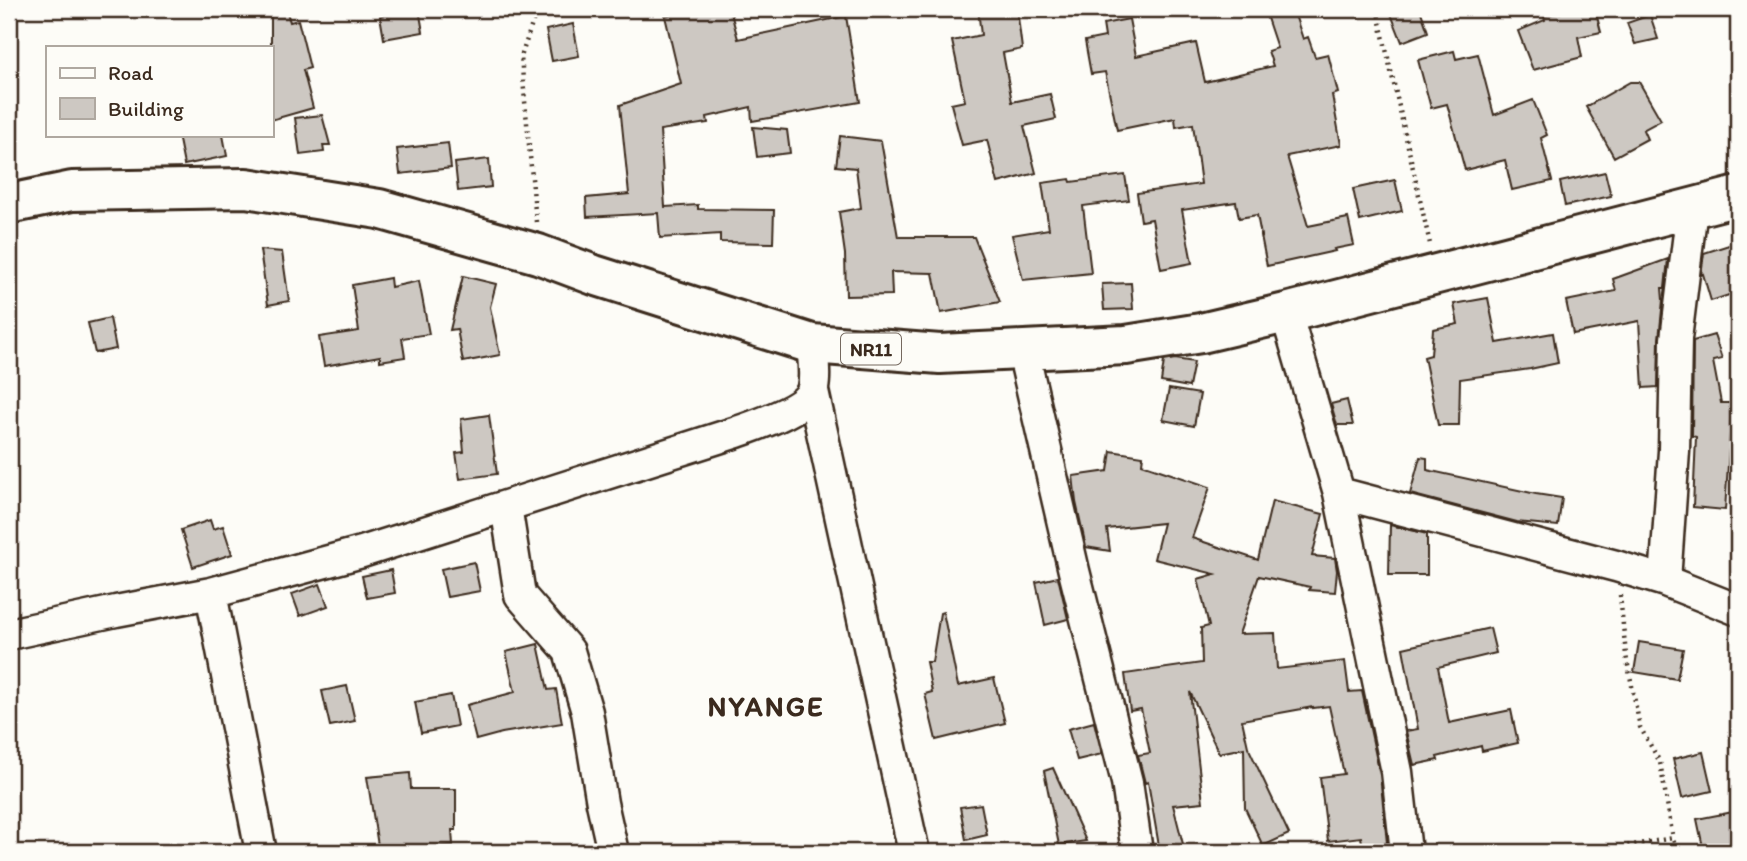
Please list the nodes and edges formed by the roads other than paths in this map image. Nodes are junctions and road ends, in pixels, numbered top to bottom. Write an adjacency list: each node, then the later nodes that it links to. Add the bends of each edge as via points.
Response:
1 (1738, 197): 3 (highway, NR11)
2 (9, 204): 5 (highway, NR11, via 72,191 246,188 379,209 538,254)
3 (1692, 208): 4 (highway, NR11); 10 (street, via 1676,339)
4 (1286, 313): 6 (highway, NR11, via 1126,345); 8 (street)
5 (812, 344): 6 (highway, NR11, via 940,354); 7 (street)
6 (1023, 351): 17 (street, via 1127,782)
7 (813, 391): 9 (street, via 797,408 737,432); 16 (street)
8 (1339, 494): 10 (street); 18 (street, via 1397,772)
9 (506, 506): 11 (street); 15 (street, via 520,595 569,651 587,712)
10 (1665, 581): 12 (street)
11 (212, 593): 13 (street); 14 (street)
12 (1738, 610)
13 (9, 634)
14 (261, 852)
15 (614, 852)
16 (914, 852)
17 (1137, 852)
18 (1406, 852)

